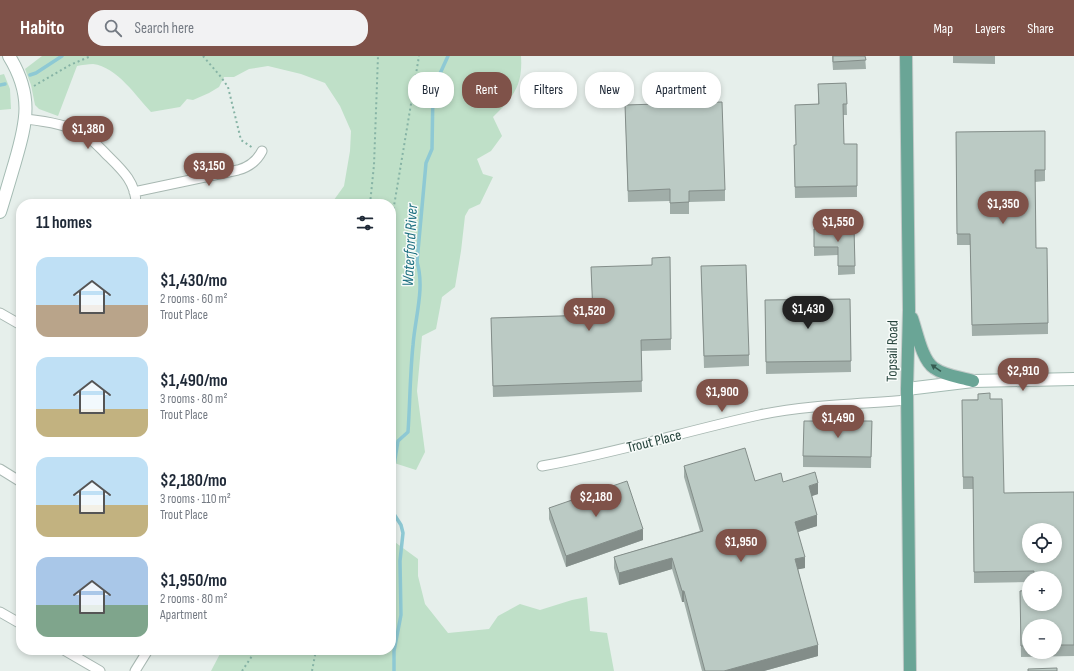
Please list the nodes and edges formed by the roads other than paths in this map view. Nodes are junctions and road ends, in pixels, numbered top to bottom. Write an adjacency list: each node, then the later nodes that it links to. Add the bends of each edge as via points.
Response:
1 (9, 56): 3 (street, via 18,71 23,88)
2 (906, 56): 8 (main road, Topsail Road)
3 (26, 118): 5 (street, via 59,125 88,136 128,176); 7 (street)
4 (262, 150): 5 (street, via 256,161 238,170)
5 (134, 192): 6 (street)
6 (135, 199)
7 (0, 212)
8 (909, 310): 12 (main road, one-way to 8, via 944,373 927,361); 13 (main road, Topsail Road)
9 (0, 313): 10 (street)
10 (16, 322)
11 (1074, 379): 12 (street)
12 (973, 381): 13 (street)
13 (907, 394): 14 (street, Trout Place, via 760,415 583,459); 23 (main road, Topsail Road)
14 (542, 466)
15 (0, 469): 16 (street)
16 (16, 479)
17 (0, 612): 18 (street)
18 (16, 621)
19 (73, 655): 21 (street)
20 (145, 655): 22 (street)
21 (100, 671)
22 (135, 671)
23 (910, 671)

